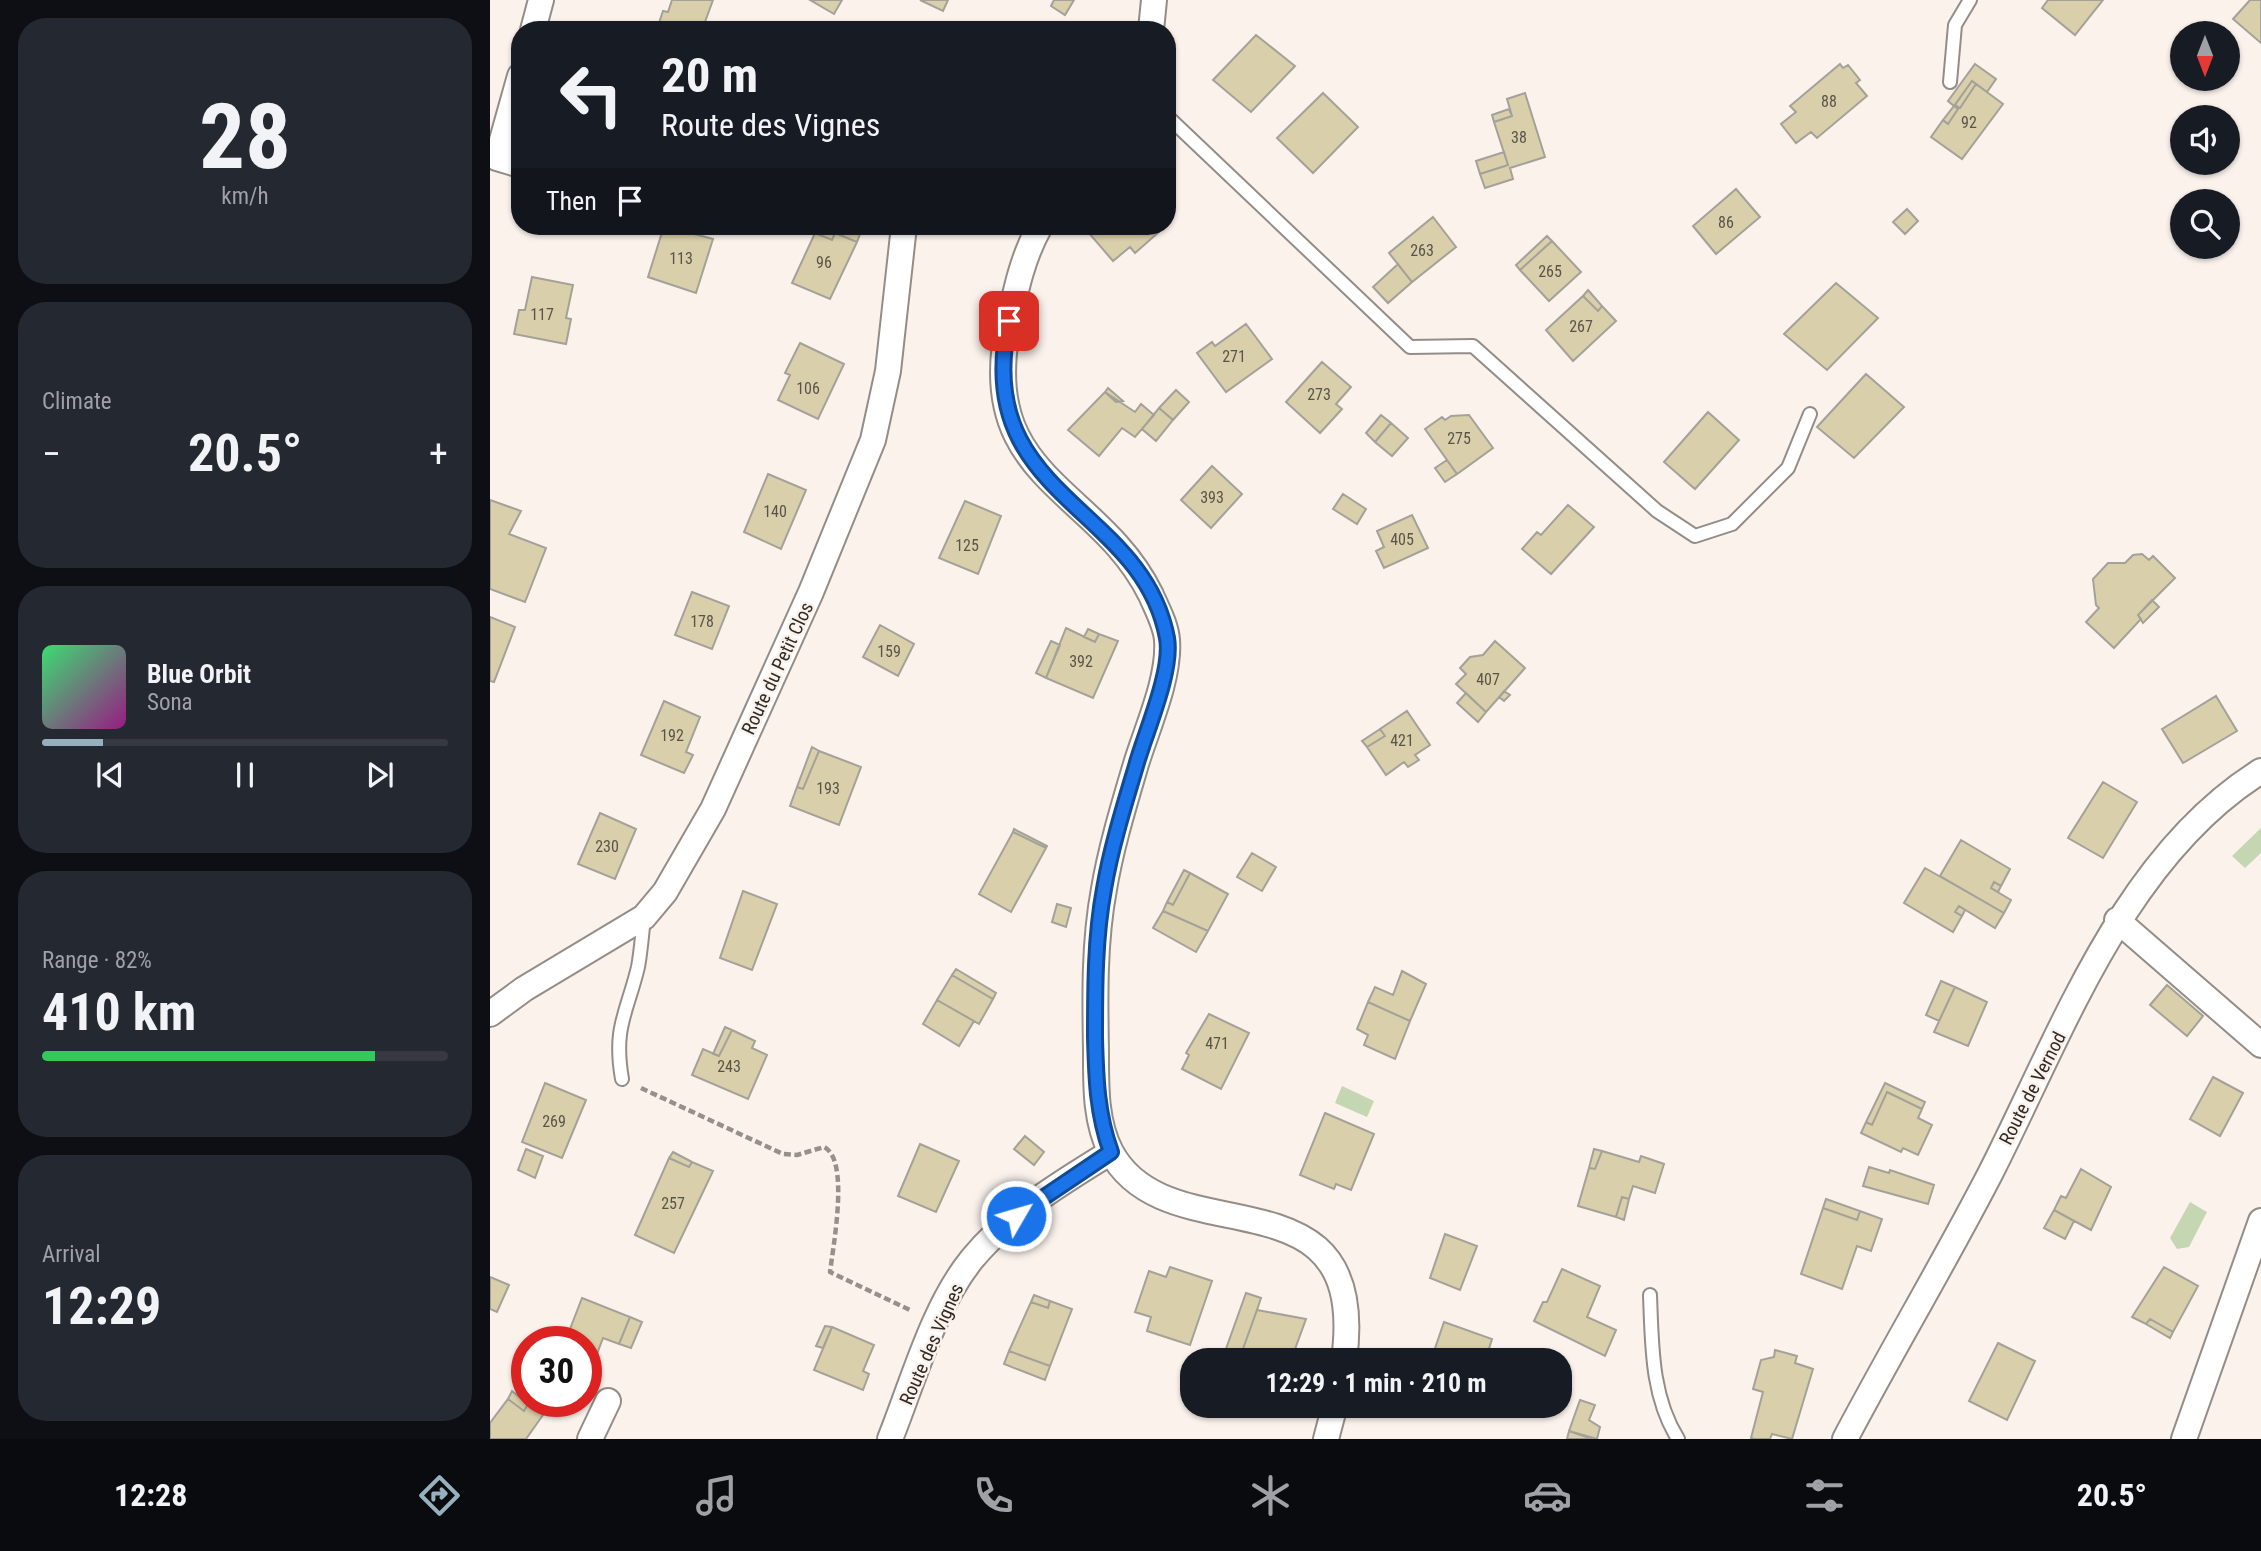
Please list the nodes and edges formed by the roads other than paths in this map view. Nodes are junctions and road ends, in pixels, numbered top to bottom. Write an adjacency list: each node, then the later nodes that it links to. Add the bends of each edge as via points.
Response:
1 (541, 0): 4 (street)
2 (1154, 0): 5 (street)
3 (1970, 0): 6 (lane, via 1955,25)
4 (535, 21)
5 (1152, 21)
6 (1950, 82)
7 (511, 108): 9 (street, via 497,158)
8 (1176, 125): 12 (lane, via 1410,347 1473,346 1657,512 1695,536 1732,524 1788,468)
9 (511, 162)
10 (903, 235): 14 (street, Route du Petit Clos, via 882,407 859,477 713,808 665,892)
11 (1036, 235): 19 (street, via 1023,262 1005,340 1012,429 1046,479 1144,581 1167,640 1157,703 1108,866 1100,912 1097,1090 1102,1129)
12 (1810, 414)
13 (2261, 771): 15 (street, Route de Vernod, via 2194,825)
14 (644, 917): 16 (street, Route du Petit Clos); 18 (lane, via 638,966 620,1024)
15 (2117, 920): 17 (street); 29 (street, Route de Vernod, via 1988,1177)
16 (490, 1014)
17 (2261, 1045)
18 (622, 1079)
19 (1111, 1152): 22 (street, via 1139,1182 1157,1193 1285,1228 1314,1245 1335,1271 1342,1289); 26 (street, Route des Vignes, via 1029,1205 970,1261 937,1323)
20 (2261, 1221): 30 (street)
21 (1650, 1295): 28 (lane, via 1656,1379)
22 (1345, 1348)
23 (608, 1401): 25 (street)
24 (1332, 1418): 27 (street)
25 (590, 1439)
26 (890, 1439)
27 (1326, 1439)
28 (1678, 1439)
29 (1845, 1439)
30 (2184, 1439)

